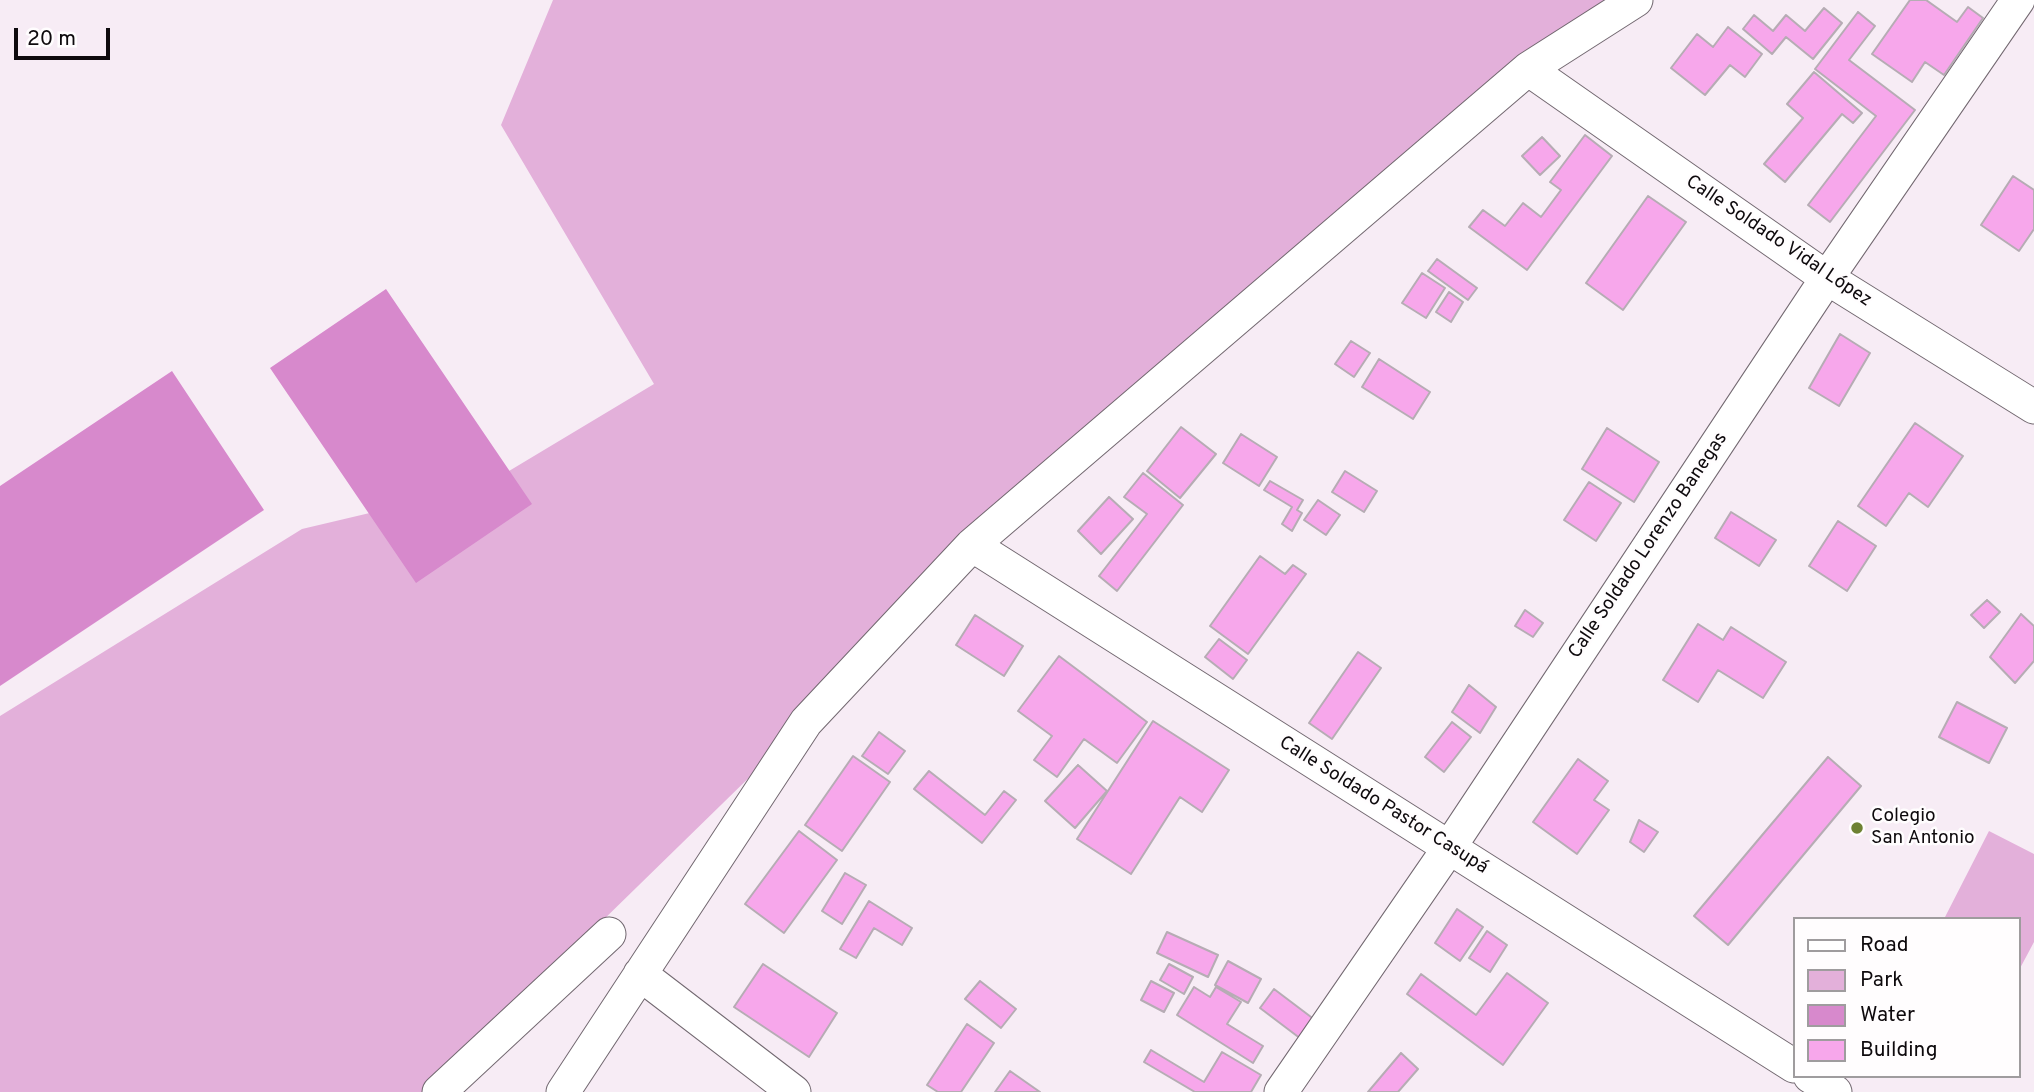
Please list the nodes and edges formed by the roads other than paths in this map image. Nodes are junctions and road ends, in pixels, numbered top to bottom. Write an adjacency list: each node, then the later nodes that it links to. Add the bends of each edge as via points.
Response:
1 (1636, 0): 3 (street)
2 (2018, 0): 4 (street, Calle Soldado Lorenzo Banegas)
3 (1528, 69): 4 (street, Calle Soldado Vidal López); 6 (street)
4 (1827, 278): 5 (street, Calle Soldado Vidal López); 7 (street, Calle Soldado Lorenzo Banegas)
5 (2034, 407)
6 (972, 545): 7 (street, Calle Soldado Pastor Casupá); 9 (street, via 806,722)
7 (1449, 848): 10 (street, Calle Soldado Pastor Casupá); 15 (street, Calle Soldado Lorenzo Banegas)
8 (609, 934): 12 (street)
9 (640, 974): 13 (street); 14 (street)
10 (1792, 1065)
11 (1813, 1078): 16 (street)
12 (439, 1092)
13 (563, 1092)
14 (794, 1092)
15 (1281, 1092)
16 (1835, 1092)

